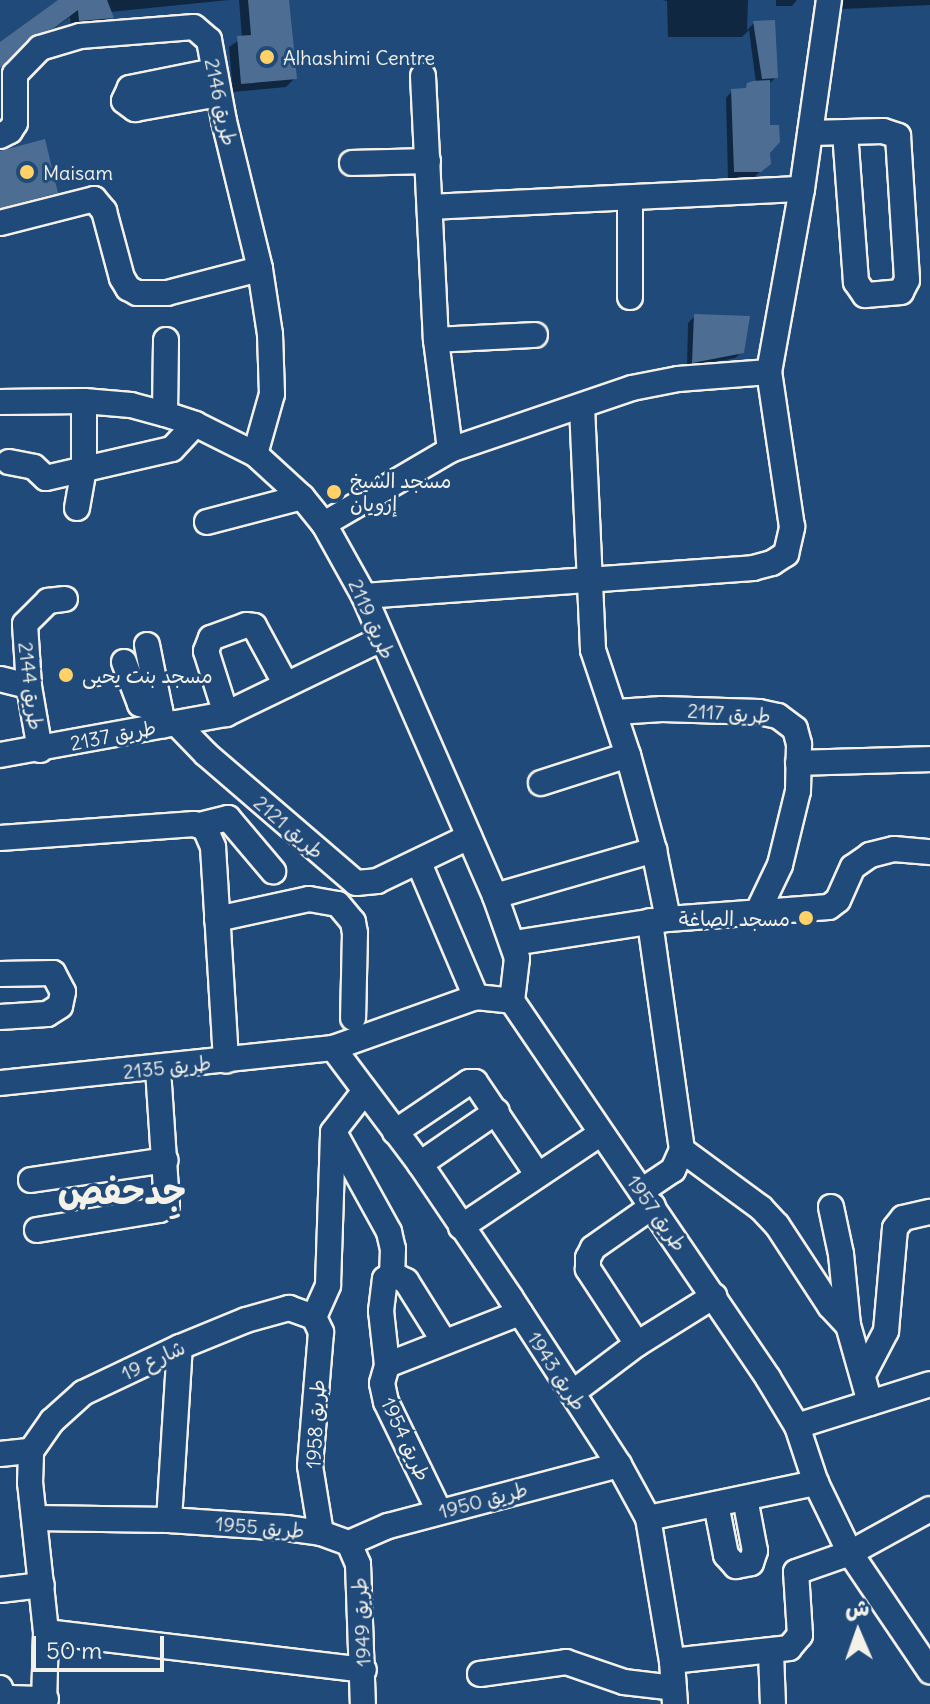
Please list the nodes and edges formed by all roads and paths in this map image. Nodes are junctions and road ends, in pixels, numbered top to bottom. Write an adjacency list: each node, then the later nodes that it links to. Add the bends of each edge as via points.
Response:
1 (829, 0): 5 (street)
2 (423, 76): 7 (street)
3 (7, 121): 6 (street, طريق 2146, via 13,128); 13 (street, طريق 2146, via 15,74 40,48 62,40 194,27 204,32)
4 (845, 132): 4 (street, via 856,282 865,295 901,292 907,280 901,141 893,132); 5 (street)
5 (810, 133): 9 (street)
6 (0, 136)
7 (428, 161): 8 (street); 11 (street)
8 (352, 163)
9 (802, 189): 10 (street); 18 (street)
10 (630, 198): 11 (street); 14 (street)
11 (431, 207): 17 (street)
12 (0, 223): 13 (street, via 94,199 104,211 122,278 137,293 167,293)
13 (260, 269): 25 (street, طريق 2146, via 272,394)
14 (630, 297)
15 (535, 335): 17 (street)
16 (166, 340): 22 (street)
17 (436, 340): 24 (street)
18 (769, 372): 21 (street, via 678,379 632,388); 32 (street, via 792,527 786,554 753,568)
19 (84, 401): 20 (street, طريق 2119); 22 (street, طريق 2119); 27 (street)
20 (0, 402)
21 (582, 407): 24 (street); 32 (street)
22 (165, 414): 23 (street, طريق 2119)
23 (195, 424): 25 (street, طريق 2119); 27 (street, via 172,449)
24 (450, 450): 31 (street)
25 (255, 454): 28 (street, طريق 2119)
26 (9, 462): 27 (street, via 34,467 46,478)
27 (84, 470): 29 (street)
28 (302, 497): 30 (street); 31 (street, طريق 2119)
29 (77, 508)
30 (207, 522)
31 (324, 524): 33 (street, طريق 2119)
32 (587, 578): 33 (street); 41 (street, via 593,650)
33 (364, 596): 35 (street, طريق 2119)
34 (65, 599): 40 (street, طريق 2144, via 48,601 25,624)
35 (381, 639): 39 (street, طريق 2137); 51 (street, طريق 2119)
36 (147, 645): 43 (street)
37 (124, 662): 43 (street, طريق 2121, via 140,704)
38 (0, 679): 40 (street)
39 (286, 685): 42 (street, طريق 2137); 42 (street, via 254,626 211,638 206,651)
40 (29, 686): 44 (street, طريق 2144)
41 (616, 712): 46 (street); 48 (street, طريق 2117, via 662,709 778,716 795,729)
42 (226, 714): 43 (street, طريق 2137)
43 (167, 720): 44 (street, طريق 2137); 55 (street, طريق 2121, via 348,878 365,883)
44 (40, 750): 45 (street, طريق 2137)
45 (0, 755)
46 (628, 755): 49 (street); 53 (street)
47 (930, 759): 48 (street)
48 (798, 763): 58 (street, طريق 2117, via 791,825 773,885)
49 (541, 783)
50 (200, 825): 52 (street); 56 (street, via 228,818); 59 (street, via 212,840)
51 (469, 837): 55 (street, طريق 2121); 57 (street, طريق 2119)
52 (0, 838)
53 (654, 850): 57 (street); 60 (street)
54 (930, 852): 58 (street, via 894,849 870,855 853,867 838,900 829,907)
55 (419, 863): 63 (street)
56 (273, 871)
57 (495, 896): 61 (street, طريق 2119)
58 (759, 909): 60 (street)
59 (217, 919): 66 (street, via 309,899 328,900 347,912 355,933); 67 (street)
60 (659, 920): 61 (street); 75 (street)
61 (514, 943): 64 (street, طريق 2119, via 518,972)
62 (0, 974): 65 (street, via 46,971 59,978 63,992 60,1006 47,1014)
63 (476, 997): 64 (street); 66 (street)
64 (512, 1001): 74 (street, طريق 1957)
65 (0, 1017)
66 (348, 1035): 67 (street, طريق 2135); 70 (street, طريق 1943)
67 (226, 1061): 68 (street, طريق 2135)
68 (158, 1068): 69 (street, طريق 2135); 76 (street)
69 (0, 1083)
70 (364, 1092): 72 (street); 73 (street, طريق 1943)
71 (497, 1111): 73 (street, via 475,1082 469,1082); 77 (street); 78 (street)
72 (333, 1132): 85 (street, via 389,1232); 88 (street, via 328,1285)
73 (395, 1132): 77 (street, طريق 1943)
74 (600, 1134): 78 (street); 80 (street, طريق 1957)
75 (682, 1150): 80 (street, via 673,1170); 89 (street, via 761,1208)
76 (166, 1160): 79 (street); 84 (street, via 168,1200 163,1208)
77 (420, 1164): 83 (street, طريق 1943)
78 (537, 1174): 83 (street)
79 (31, 1180)
80 (648, 1198): 86 (street, طريق 1957); 91 (street, via 588,1258 588,1269)
81 (831, 1207): 89 (street)
82 (930, 1212): 94 (street, via 903,1218 895,1228 886,1331)
83 (461, 1227): 87 (street, طريق 1943)
84 (37, 1230)
85 (392, 1274): 90 (street, via 406,1281); 93 (street, طريق 1954, via 383,1284 381,1311)
86 (714, 1296): 91 (street); 98 (street, طريق 1957)
87 (520, 1313): 90 (street); 96 (street, طريق 1943)
88 (314, 1317): 92 (street, شارع 19, via 289,1308); 110 (street, طريق 1958, via 321,1332 310,1466)
89 (848, 1325): 94 (street)
90 (443, 1340): 93 (street)
91 (637, 1344): 96 (street)
92 (180, 1347): 99 (street, شارع 19, via 83,1393 52,1421); 109 (street)
93 (387, 1365): 106 (street, طريق 1954, via 382,1383 386,1402)
94 (863, 1375): 97 (street)
95 (930, 1384): 97 (street)
96 (572, 1393): 101 (street, طريق 1943)
97 (870, 1403): 98 (street)
98 (797, 1426): 102 (street, طريق 1957)
99 (31, 1451): 100 (street); 107 (street)
100 (0, 1454)
101 (619, 1465): 106 (street, طريق 1950); 108 (street, طريق 1943)
102 (816, 1483): 103 (street); 112 (street, طريق 1957)
103 (745, 1498): 104 (street); 104 (street, via 755,1551 751,1563 736,1566 726,1555)
104 (716, 1504): 108 (street)
105 (930, 1509): 112 (street)
106 (439, 1511): 111 (street, طريق 1950)
107 (35, 1518): 109 (street, طريق 1955); 113 (street)
108 (648, 1518): 117 (street, طريق 1943)
109 (169, 1520): 110 (street, طريق 1955)
110 (321, 1533): 111 (street, طريق 1955)
111 (349, 1543): 118 (street, طريق 1949, via 358,1564)
112 (850, 1553): 116 (street, via 796,1572 800,1635 789,1648); 119 (street, طريق 1957)
113 (42, 1585): 114 (street); 115 (street)
114 (0, 1590)
115 (46, 1632): 118 (street); 123 (street)
116 (771, 1653): 117 (street); 125 (street)
117 (672, 1661): 122 (street, طريق 1943)
118 (364, 1670): 124 (street, طريق 1949)
119 (930, 1671)
120 (480, 1674): 122 (street, طريق 1943, via 566,1662)
121 (0, 1688): 123 (street, via 10,1698)
122 (674, 1696)
123 (45, 1702)
124 (363, 1704)
125 (773, 1704)

